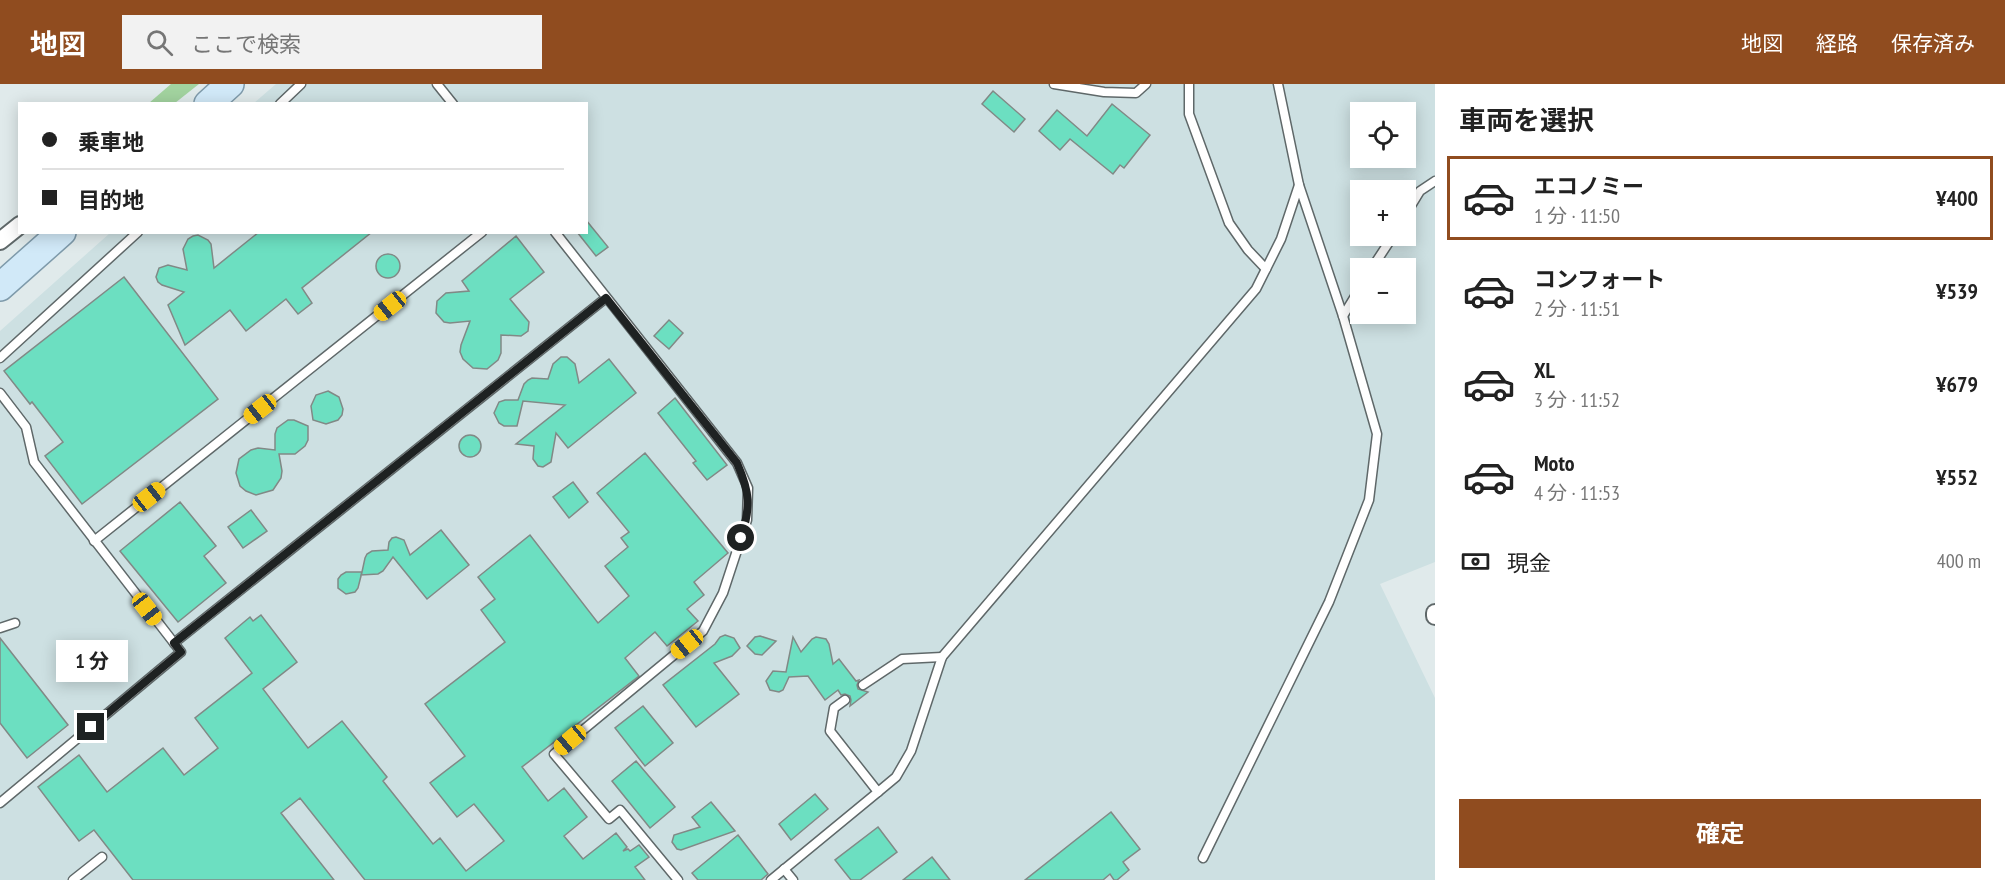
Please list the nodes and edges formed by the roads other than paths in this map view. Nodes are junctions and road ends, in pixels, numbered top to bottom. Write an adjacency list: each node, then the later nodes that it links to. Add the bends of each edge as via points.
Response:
1 (231, 84): 8 (main road)
2 (301, 84): 9 (lane)
3 (437, 84): 10 (lane)
4 (1054, 84): 5 (lane, via 1137,93)
5 (1146, 84)
6 (1189, 84): 20 (lane, via 1189,114 1229,223)
7 (1278, 84): 12 (lane)
8 (210, 102)
9 (282, 102)
10 (451, 102)
11 (1435, 181): 13 (lane)
12 (1299, 185): 20 (lane); 24 (lane)
13 (1416, 198)
14 (18, 227): 19 (street)
15 (60, 234): 21 (main road)
16 (136, 234): 25 (lane)
17 (479, 234): 27 (lane)
18 (557, 234): 22 (lane)
19 (0, 241)
20 (1266, 269): 31 (lane, via 1256,289)
21 (0, 287)
22 (606, 298): 30 (lane); 40 (lane, via 737,463 748,488 747,520 723,593 703,630 554,754 609,819 620,810)
23 (1350, 304): 24 (lane)
24 (1343, 316): 37 (lane, via 1377,434 1369,500 1329,602)
25 (0, 358)
26 (0, 393): 27 (lane, via 26,427 34,462)
27 (94, 541): 30 (lane)
28 (15, 623): 29 (lane)
29 (0, 628)
30 (174, 643): 35 (lane, via 181,652)
31 (942, 657): 32 (lane, via 902,659); 34 (lane, via 911,751 897,777)
32 (863, 686)
33 (845, 700): 34 (lane, via 834,708 830,731)
34 (878, 792): 38 (lane)
35 (0, 803)
36 (102, 857): 39 (lane)
37 (1203, 858)
38 (784, 869): 41 (lane); 42 (lane)
39 (73, 880)
40 (678, 880)
41 (771, 880)
42 (793, 880)

